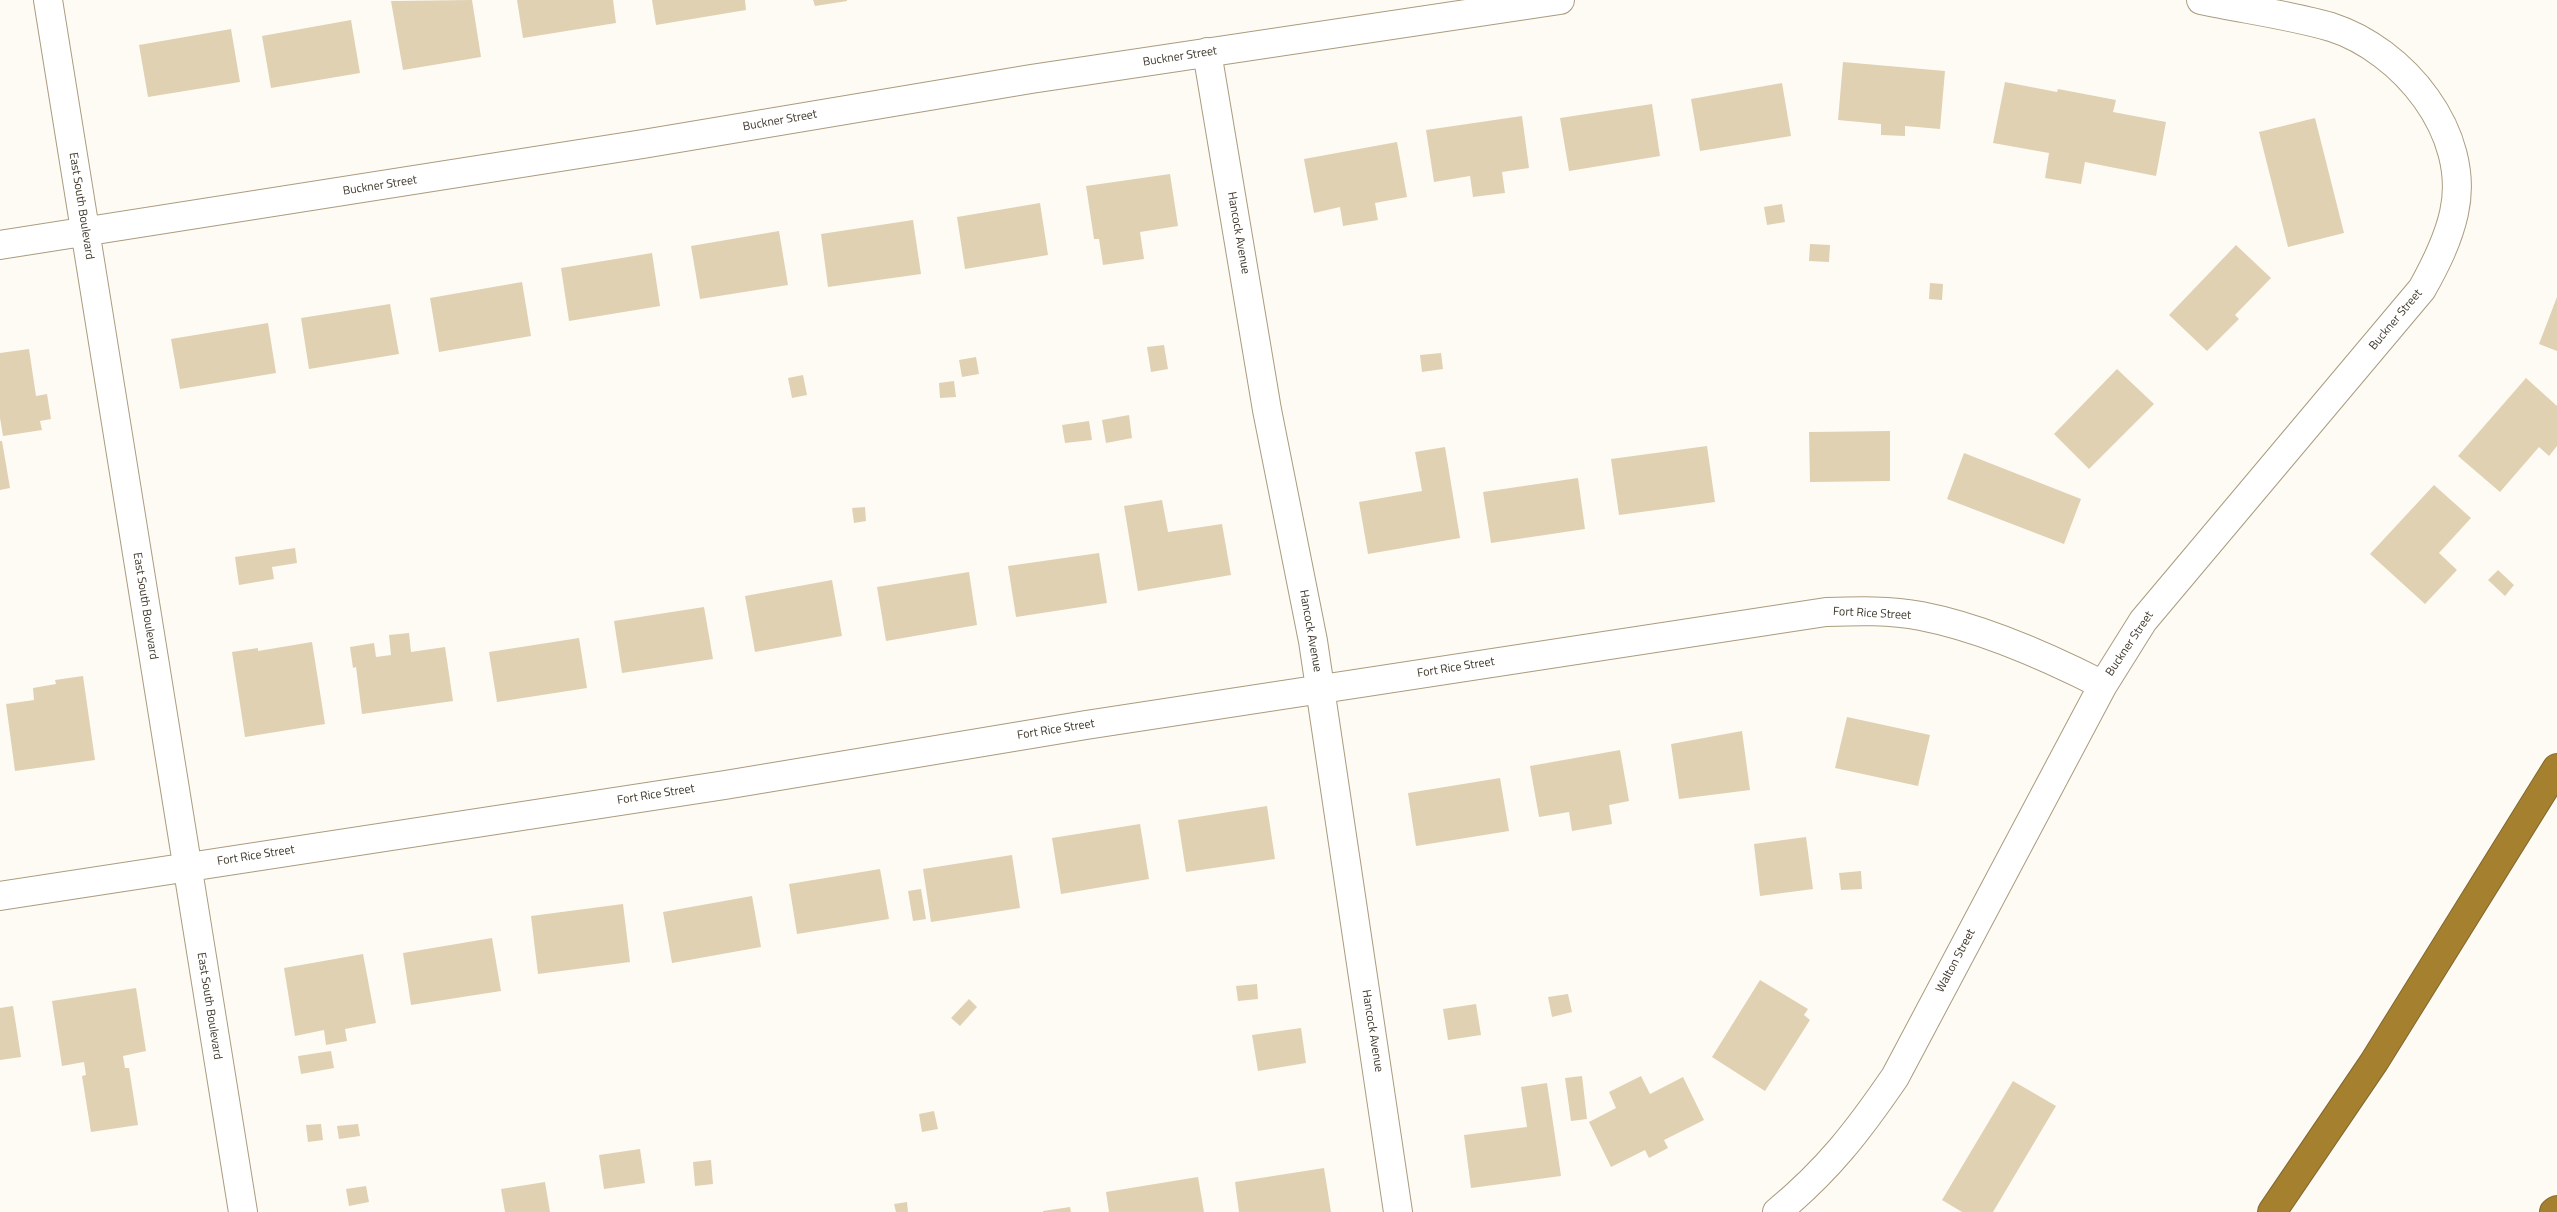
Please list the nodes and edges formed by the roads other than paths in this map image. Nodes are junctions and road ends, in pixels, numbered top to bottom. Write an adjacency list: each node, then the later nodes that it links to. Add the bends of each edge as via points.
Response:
1 (48, 0): 5 (street, East South Boulevard)
2 (1560, 0): 4 (street, Buckner Street)
3 (2201, 0): 7 (street, Buckner Street, via 2331,28 2368,44 2395,62 2427,98 2448,138 2456,174 2455,211 2442,252 2422,289 2143,621)
4 (1208, 52): 5 (street, Buckner Street); 8 (street, Hancock Avenue, via 1267,410)
5 (85, 232): 6 (street, Buckner Street); 10 (street, East South Boulevard)
6 (0, 245)
7 (2102, 685): 8 (street, Fort Rice Street, via 2074,670 1979,632 1921,616 1874,611 1826,612); 15 (street, Walton Street, via 1895,1077 1856,1134 1810,1185)
8 (1321, 689): 10 (street, Fort Rice Street, via 725,785); 14 (street, Hancock Avenue)
9 (2557, 768): 16 (highway, via 2374,1062)
10 (186, 866): 11 (street, Fort Rice Street); 13 (street, East South Boulevard)
11 (0, 896)
12 (2557, 1210): 17 (highway)
13 (243, 1212)
14 (1398, 1212)
15 (1777, 1212)
16 (2272, 1212)
17 (2554, 1212)

